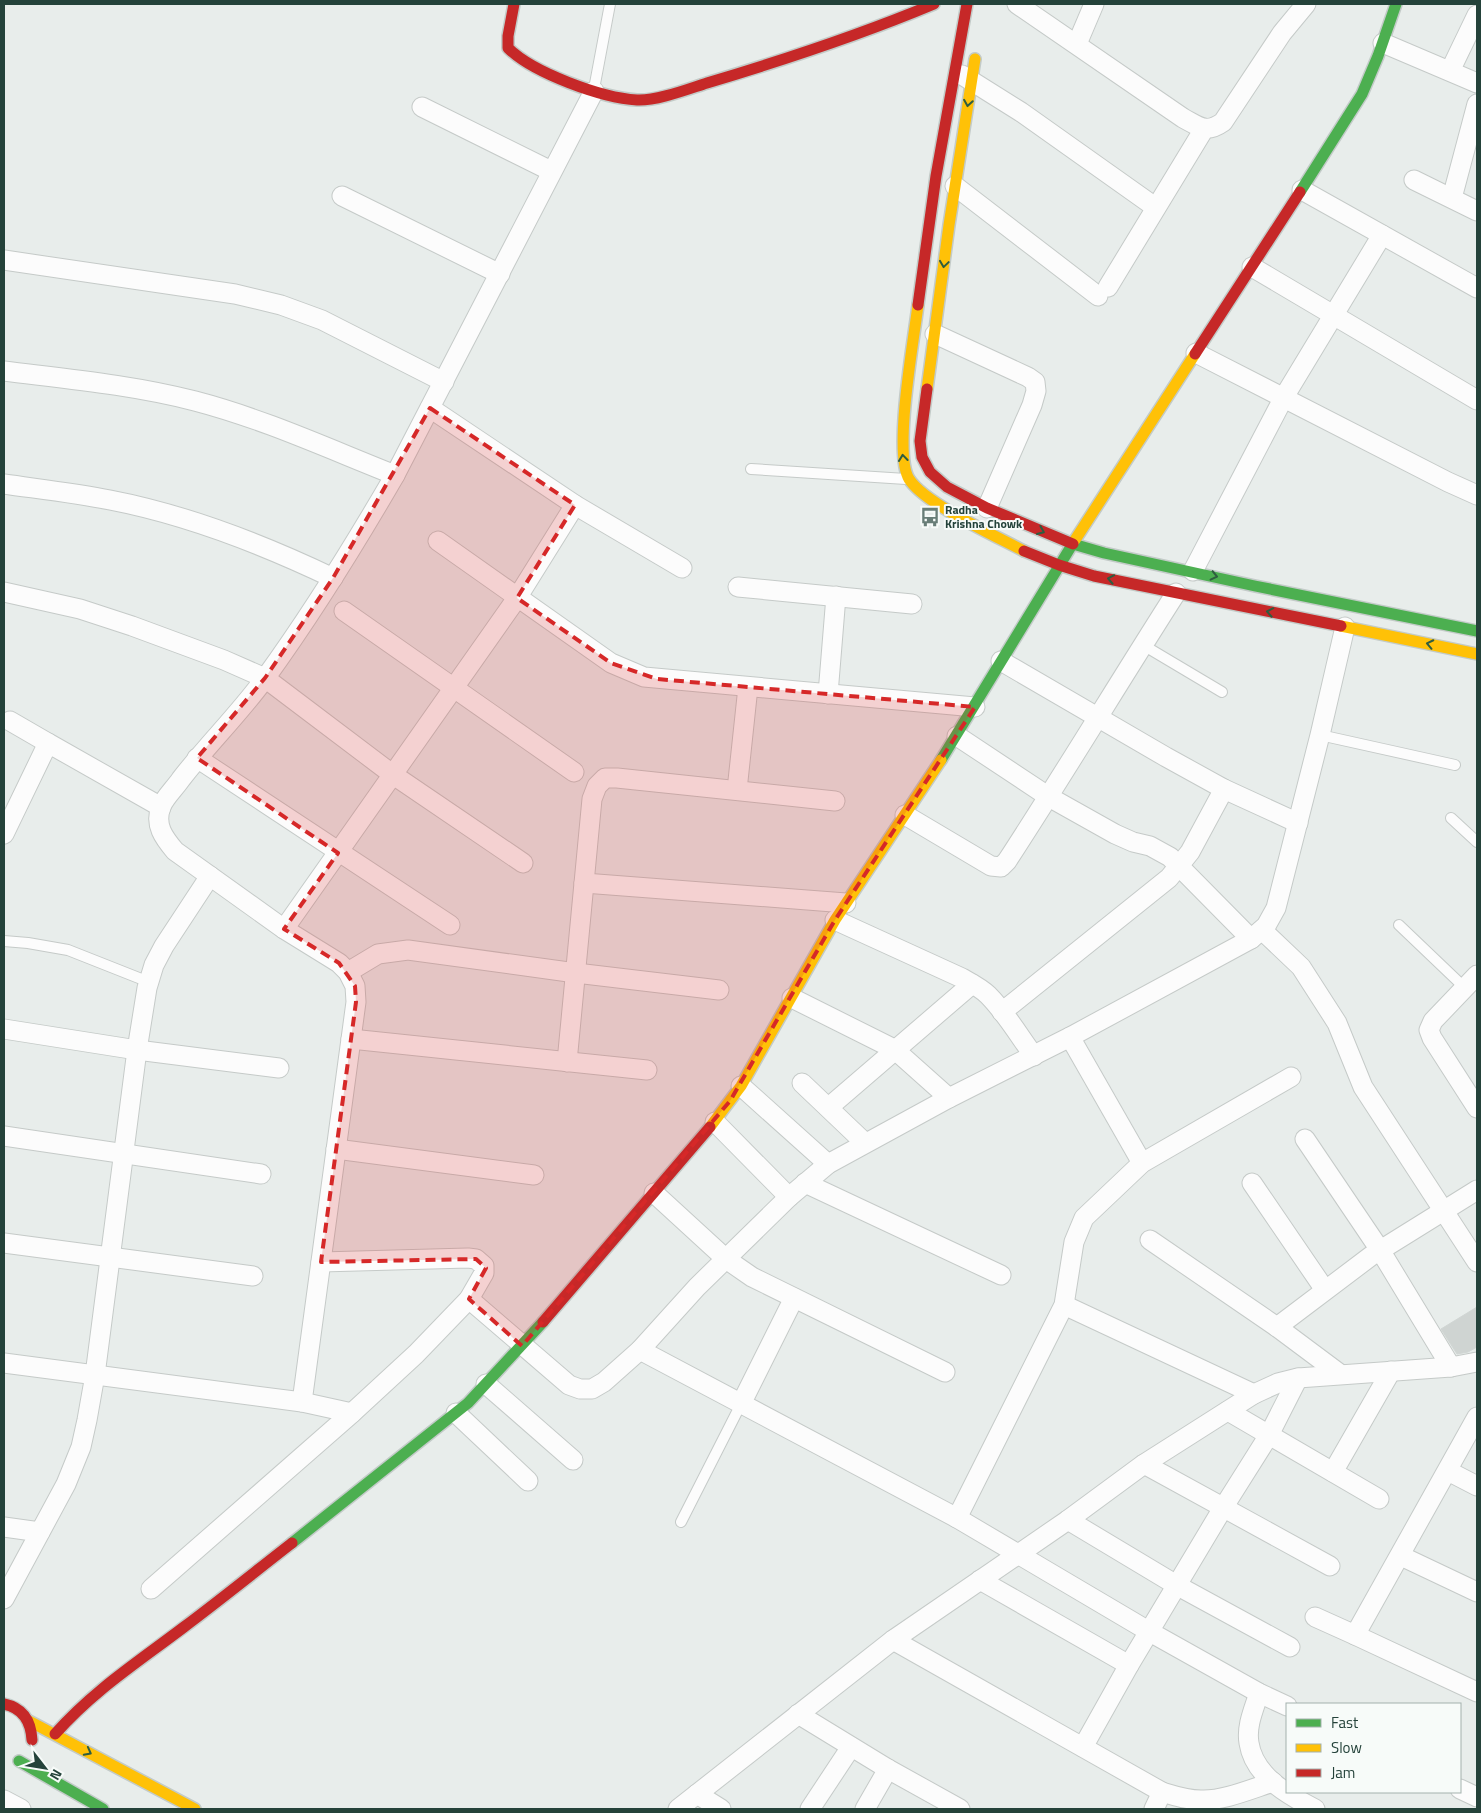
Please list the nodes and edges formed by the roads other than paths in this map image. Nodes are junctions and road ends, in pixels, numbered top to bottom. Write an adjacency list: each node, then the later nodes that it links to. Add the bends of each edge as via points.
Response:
1 (514, 4): 17 (main road, via 508,48 516,56 557,78)
2 (610, 4): 17 (lane)
3 (934, 4): 17 (main road, via 768,65 663,96 638,100)
4 (967, 4): 13 (main road)
5 (1017, 4): 11 (street)
6 (1094, 4): 11 (street)
7 (1306, 4): 20 (street, via 1282,33 1223,122 1214,128)
8 (1396, 4): 10 (main road)
9 (1477, 15): 14 (street)
10 (1383, 43): 14 (street); 24 (main road, via 1366,86)
11 (1077, 44): 20 (street)
12 (977, 48): 15 (main road)
13 (954, 69): 15 (street); 44 (main road, one-way to 13, via 903,464 902,444 908,382)
14 (1450, 71): 16 (street)
15 (971, 80): 23 (main road, one-way to 23); 27 (street)
16 (1477, 82)
17 (594, 91): 21 (street)
18 (1477, 104): 26 (street)
19 (422, 107): 21 (street)
20 (1204, 129): 27 (street)
21 (551, 171): 32 (street)
22 (1414, 180): 26 (street)
23 (955, 186): 27 (street, via 1103,292); 35 (main road, one-way to 35)
24 (1302, 190): 29 (street); 31 (main road)
25 (342, 196): 32 (street)
26 (1452, 198): 28 (street)
27 (1155, 207)
28 (1477, 210)
29 (1382, 235): 33 (street); 34 (street)
30 (4, 260): 38 (street, via 235,294 281,304 322,320)
31 (1252, 267): 34 (street); 36 (main road)
32 (500, 274): 38 (street)
33 (1477, 288)
34 (1333, 316): 39 (street); 40 (street)
35 (934, 334): 48 (main road, via 920,441 922,457 930,472 947,488); 48 (street, via 1034,382 1036,391 1032,405)
36 (1196, 353): 39 (street); 50 (main road)
37 (4, 371): 43 (street, via 145,389 194,401 248,416)
38 (444, 382): 41 (street)
39 (1284, 398): 46 (street); 53 (street)
40 (1477, 400)
41 (430, 408): 43 (street); 47 (street)
42 (751, 469): 44 (lane)
43 (395, 475): 54 (street)
44 (909, 479): 51 (main road, via 937,504 1024,551)
45 (4, 484): 54 (street, via 110,500 161,512 276,551)
46 (1477, 495)
47 (575, 506): 52 (street); 59 (street)
48 (987, 508): 50 (main road, one-way to 50)
49 (438, 541): 59 (street)
50 (1072, 544): 51 (main road); 53 (main road)
51 (1059, 565): 57 (main road, one-way to 51, via 1094,576); 66 (main road)
52 (682, 568)
53 (1192, 571): 63 (main road, one-way to 63)
54 (333, 578): 67 (street)
55 (738, 587): 58 (street)
56 (4, 592): 67 (street, via 80,609 132,626)
57 (1176, 593): 62 (main road, one-way to 57); 64 (street)
58 (836, 596): 60 (street); 71 (street)
59 (517, 598): 68 (street); 69 (street, via 630,672 657,679)
60 (912, 604)
61 (344, 611): 68 (street)
62 (1345, 626): 65 (main road, one-way to 62); 75 (street)
63 (1477, 631)
64 (1143, 645): 70 (lane); 73 (street)
65 (1477, 654)
66 (1001, 660): 72 (main road); 73 (street)
67 (265, 678): 78 (street); 81 (street)
68 (453, 687): 80 (street); 81 (street)
69 (748, 687): 71 (street); 83 (street)
70 (1222, 692)
71 (828, 694): 72 (street)
72 (975, 707): 76 (main road)
73 (1096, 718): 82 (street); 84 (street)
74 (10, 721): 77 (street)
75 (1320, 735): 79 (lane); 89 (street)
76 (957, 736): 84 (street); 87 (main road)
77 (48, 743): 86 (street); 90 (street)
78 (197, 758): 86 (street); 92 (street)
79 (1455, 765)
80 (574, 772)
81 (392, 774): 92 (street); 93 (street)
82 (1224, 789): 89 (street); 94 (street)
83 (736, 790): 85 (street); 96 (street, via 605,778 597,786 592,799)
84 (1049, 797): 87 (street, via 1000,867 991,866); 94 (street, via 1115,834 1150,846)
85 (835, 801)
86 (161, 807): 95 (street, via 158,824 163,838 175,851)
87 (905, 815): 97 (main road)
88 (1451, 818): 91 (lane)
89 (1298, 823): 102 (street, via 1276,908 1266,926)
90 (4, 834)
91 (1477, 842)
92 (338, 853): 99 (street); 101 (street)
93 (523, 863)
94 (1179, 866): 102 (street); 111 (street, via 1169,878)
95 (210, 876): 101 (street); 106 (street, via 164,946)
96 (584, 883): 97 (street); 105 (street)
97 (846, 903): 98 (main road)
98 (835, 920): 108 (street); 110 (main road)
99 (450, 925)
100 (1399, 925): 107 (lane)
101 (284, 929): 104 (street)
102 (1257, 934): 113 (street); 142 (street, via 1301,967 1337,1023 1363,1087)
103 (4, 941): 106 (lane, via 68,950)
104 (348, 972): 105 (street, via 378,954 408,950); 114 (street, via 355,986 356,1002)
105 (576, 973): 109 (street); 118 (street)
106 (149, 982): 116 (street)
107 (1471, 982): 126 (street, via 1429,1030)
108 (972, 984): 111 (street, via 988,995); 115 (street)
109 (719, 990)
110 (792, 998): 115 (street); 123 (main road)
111 (1002, 1012): 117 (street)
112 (4, 1029): 116 (street)
113 (1070, 1037): 117 (street); 133 (street)
114 (351, 1039): 118 (street); 131 (street)
115 (894, 1049): 124 (street); 125 (street)
116 (137, 1050): 119 (street); 132 (street)
117 (1034, 1056): 124 (street)
118 (567, 1062): 120 (street)
119 (278, 1068)
120 (647, 1070)
121 (1291, 1077): 133 (street)
122 (802, 1083): 125 (street)
123 (741, 1086): 127 (main road); 134 (street)
124 (949, 1098): 130 (street)
125 (829, 1107): 130 (street)
126 (1477, 1108)
127 (715, 1122): 140 (main road); 141 (street)
128 (4, 1136): 132 (street)
129 (1305, 1139): 145 (street)
130 (865, 1142): 134 (street)
131 (336, 1149): 136 (street); 148 (street)
132 (123, 1152): 135 (street); 146 (street)
133 (1142, 1163): 155 (street, via 1084,1218 1074,1242)
134 (828, 1164): 137 (street)
135 (261, 1174)
136 (534, 1175)
137 (805, 1183): 141 (street); 150 (street)
138 (1252, 1183): 152 (street)
139 (1477, 1190): 142 (street)
140 (654, 1193): 147 (street); 157 (main road)
141 (788, 1197): 147 (street)
142 (1444, 1210): 145 (street); 149 (street)
143 (1150, 1240): 156 (street)
144 (4, 1243): 146 (street)
145 (1380, 1250): 152 (street); 161 (street)
146 (110, 1258): 151 (street); 164 (street)
147 (726, 1259): 153 (street, via 752,1277); 158 (street)
148 (321, 1262): 154 (street, via 476,1259 484,1266 484,1273); 169 (street)
149 (1477, 1262)
150 (1000, 1275)
151 (253, 1276)
152 (1325, 1290): 156 (street)
153 (794, 1298): 163 (street); 170 (street)
154 (469, 1299): 157 (street); 173 (street)
155 (1064, 1305): 168 (street); 184 (street)
156 (1277, 1327): 165 (street)
157 (522, 1346): 158 (street, via 569,1385 580,1390 592,1389 604,1382); 167 (main road)
158 (640, 1350): 170 (street)
159 (1477, 1362): 161 (street)
160 (4, 1363): 164 (street)
161 (1451, 1367): 162 (street)
162 (1391, 1371): 165 (street); 179 (street)
163 (945, 1372)
164 (94, 1374): 169 (street); 188 (street, via 80,1447 66,1484)
165 (1340, 1374): 166 (street)
166 (1298, 1378): 168 (street); 175 (street)
167 (486, 1384): 172 (main road); 176 (street)
168 (1254, 1394): 171 (street)
169 (302, 1402): 173 (street)
170 (741, 1404): 184 (street); 186 (lane)
171 (1228, 1411): 175 (street); 177 (street)
172 (456, 1413): 180 (street); 209 (main road, via 310,1530 124,1671)
173 (352, 1414): 194 (street)
174 (1477, 1417): 178 (street)
175 (1269, 1435): 179 (street); 183 (street)
176 (573, 1460)
177 (1144, 1464): 183 (street); 185 (street)
178 (1448, 1471): 181 (street); 190 (street)
179 (1333, 1472): 182 (street)
180 (528, 1482)
181 (1477, 1486)
182 (1379, 1499)
183 (1223, 1508): 191 (street); 193 (street)
184 (957, 1518): 189 (street)
185 (1068, 1520): 189 (street); 193 (street)
186 (681, 1522)
187 (4, 1527): 188 (street)
188 (40, 1532): 196 (street)
189 (1018, 1554): 192 (street); 198 (street)
190 (1400, 1556): 195 (street); 199 (street)
191 (1330, 1566)
192 (980, 1580): 200 (street); 202 (street)
193 (1178, 1586): 198 (street); 201 (street)
194 (151, 1589)
195 (1477, 1592)
196 (4, 1600)
197 (1315, 1618): 199 (street)
198 (1150, 1632): 202 (street); 204 (street)
199 (1355, 1634): 203 (street)
200 (893, 1640): 207 (street); 211 (street)
201 (1290, 1648)
202 (1130, 1665): 211 (street)
203 (1477, 1692)
204 (1259, 1694): 206 (street); 213 (street, via 1250,1721 1249,1742 1255,1762)
205 (4, 1704): 208 (main road, via 16,1707)
206 (1286, 1706)
207 (798, 1714): 210 (street); 216 (street)
208 (29, 1721): 209 (main road); 220 (main road, via 32,1738 21,1757)
209 (55, 1734): 221 (main road, one-way to 221)
210 (851, 1747): 212 (street); 224 (street)
211 (1083, 1747): 215 (street)
212 (888, 1769): 225 (street); 226 (street)
213 (1273, 1782): 215 (street, via 1216,1799 1184,1798); 228 (street, via 1287,1795)
214 (1461, 1789): 217 (street)
215 (1162, 1792): 227 (street)
216 (697, 1794): 222 (street); 223 (street)
217 (1477, 1797)
218 (4, 1800): 219 (street)
219 (21, 1809)
220 (103, 1809)
221 (195, 1809)
222 (678, 1809)
223 (721, 1809)
224 (810, 1809)
225 (865, 1809)
226 (960, 1809)
227 (1154, 1809)
228 (1315, 1809)

